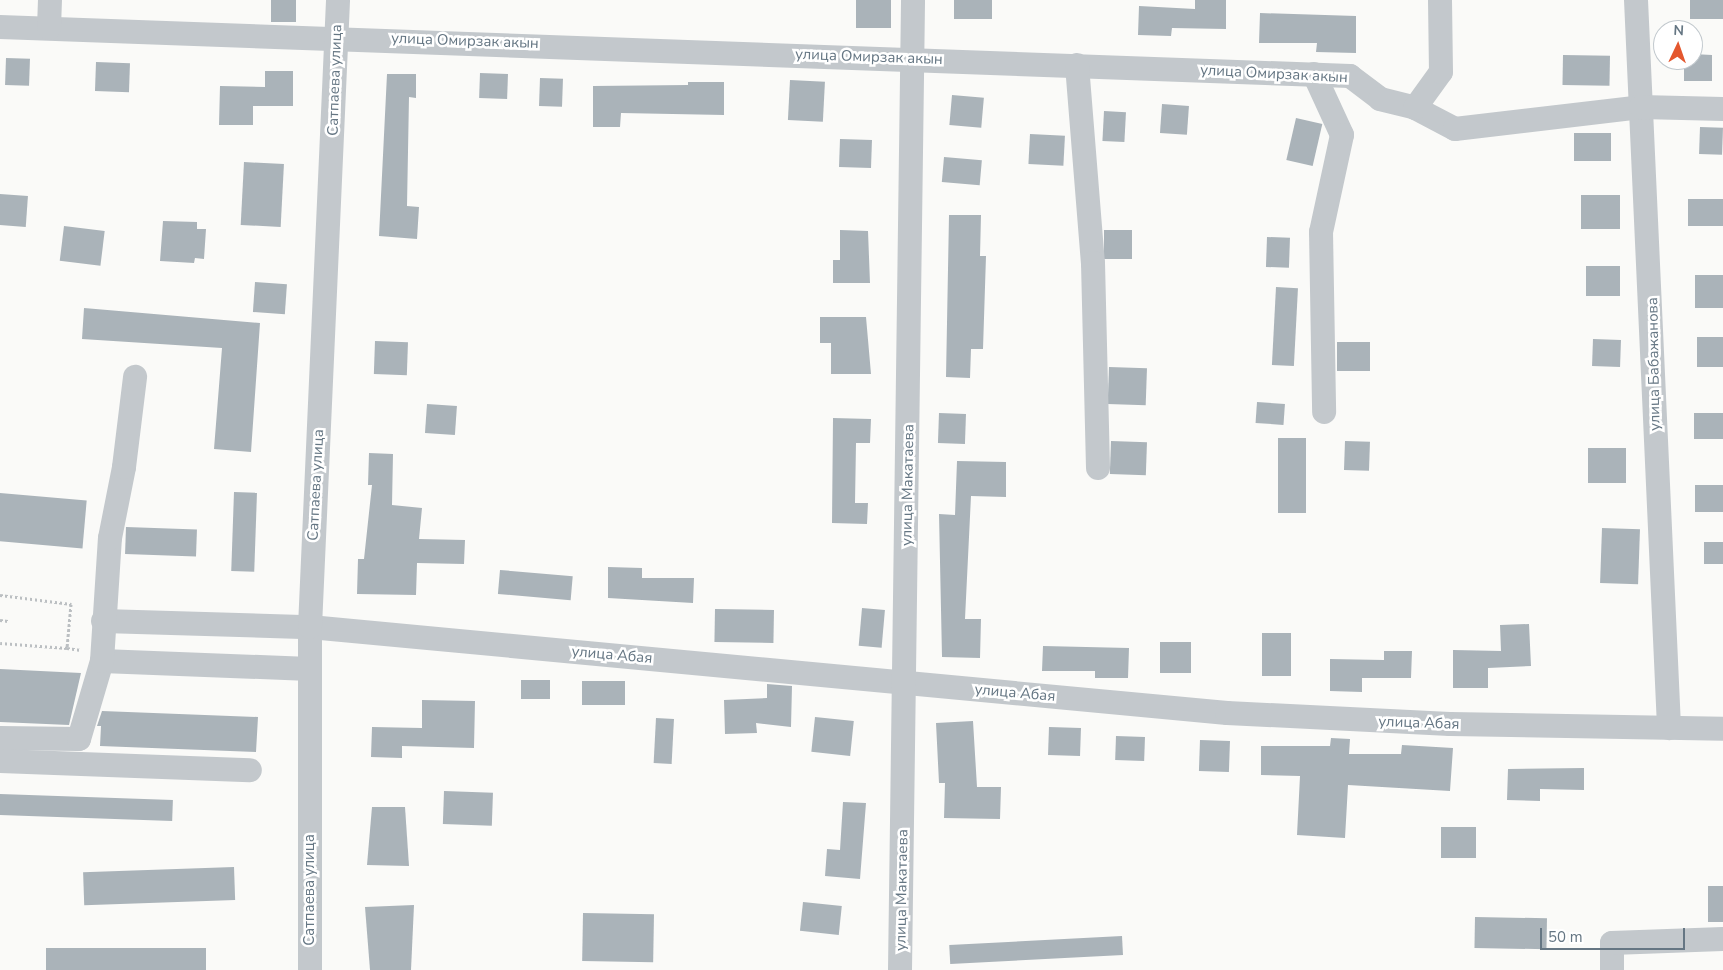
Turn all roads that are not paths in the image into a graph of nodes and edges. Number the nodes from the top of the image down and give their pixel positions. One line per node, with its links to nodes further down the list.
1 (50, 0): 7 (street)
2 (338, 0): 8 (street, Сатпаева улица)
3 (912, 0): 9 (street, улица Макатаева)
4 (1440, 0): 13 (street)
5 (1636, 0): 12 (street, улица Бабажанова)
6 (0, 27): 7 (street, улица Омирзак акын)
7 (49, 28): 8 (street, улица Омирзак акын)
8 (337, 36): 9 (street, улица Омирзак акын); 19 (street, Сатпаева улица)
9 (912, 59): 10 (street, улица Омирзак акын); 22 (street, улица Макатаева)
10 (1077, 65): 11 (street, улица Омирзак акын); 17 (street)
11 (1314, 74): 13 (street, улица Омирзак акын); 16 (street)
12 (1641, 107): 13 (street, улица Омирзак акын); 14 (street, улица Омирзак акын); 23 (street, улица Бабажанова)
13 (1415, 108)
14 (1723, 109)
15 (135, 377): 18 (street)
16 (1324, 412)
17 (1098, 468)
18 (103, 621): 19 (street, улица Абая); 20 (street)
19 (310, 627): 21 (street, Сатпаева улица); 22 (street, улица Абая)
20 (102, 661): 21 (street); 25 (street)
21 (310, 669): 29 (street, Сатпаева улица)
22 (906, 683): 23 (street, улица Абая); 30 (street, улица Макатаева)
23 (1669, 728): 24 (street, улица Абая)
24 (1723, 729)
25 (0, 738)
26 (0, 761): 27 (street)
27 (250, 770)
28 (1723, 939): 31 (street)
29 (310, 970)
30 (900, 970)
31 (1612, 970)

